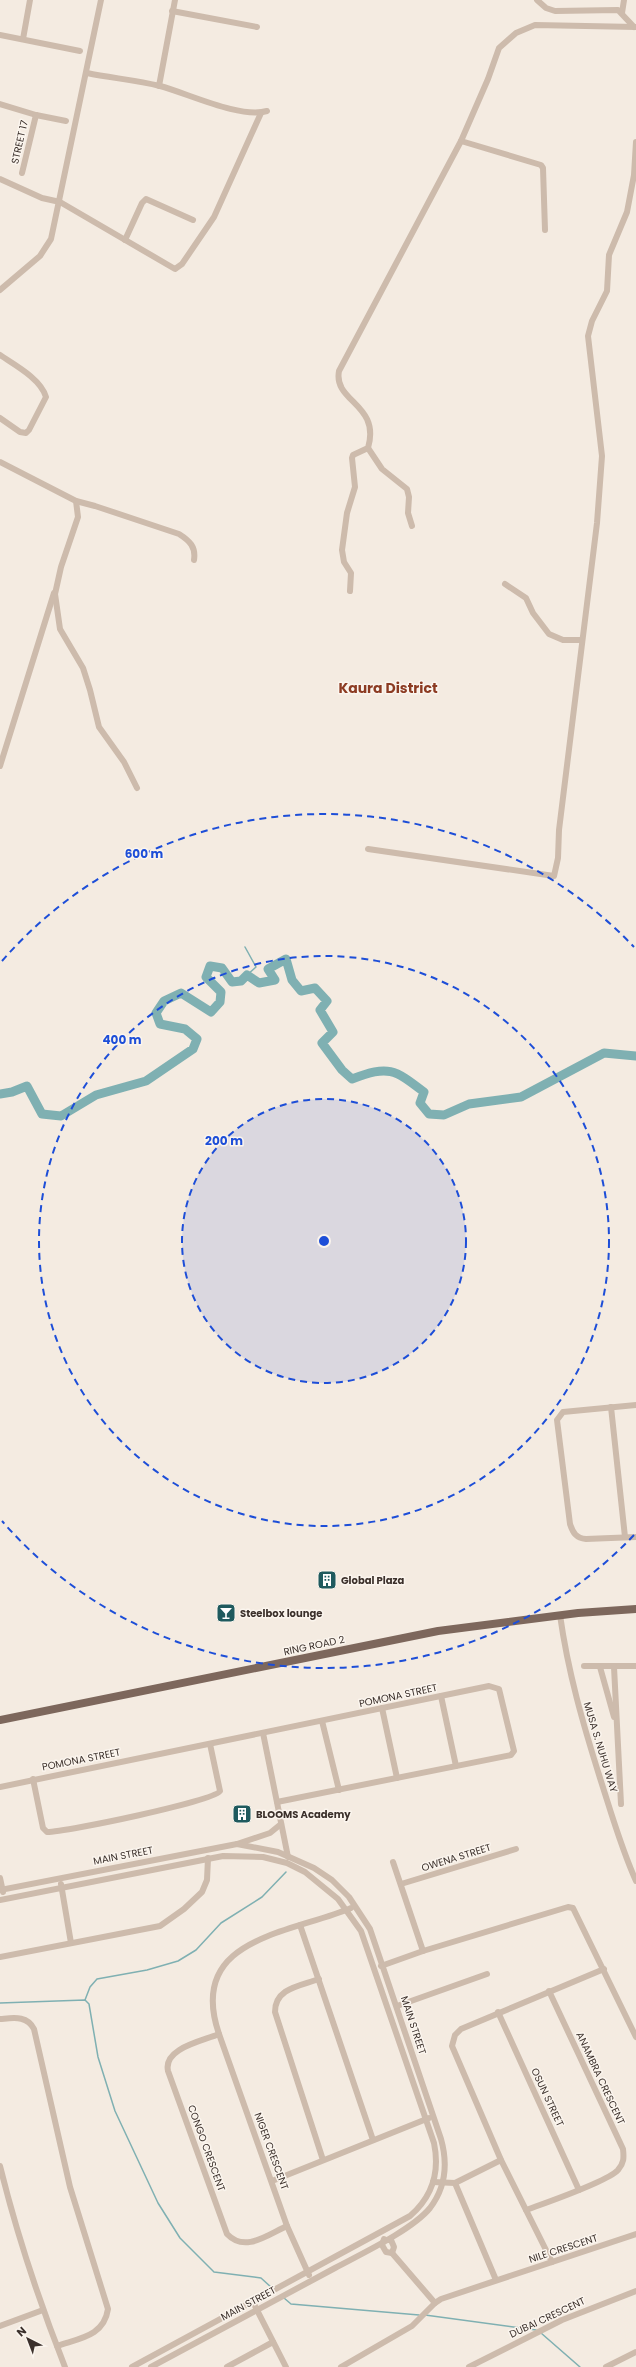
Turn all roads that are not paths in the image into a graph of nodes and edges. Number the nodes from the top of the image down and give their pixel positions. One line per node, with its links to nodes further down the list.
1 (30, 0): 11 (street)
2 (102, 0): 13 (street)
3 (175, 0): 6 (street)
4 (537, 0): 7 (street)
5 (624, 0): 7 (street)
6 (172, 11): 8 (street); 14 (street)
7 (622, 13): 9 (street)
8 (257, 27)
9 (635, 27): 18 (street)
10 (0, 35): 11 (street)
11 (23, 40): 12 (street)
12 (80, 51)
13 (87, 73): 14 (street); 22 (street)
14 (159, 86): 25 (street)
15 (0, 104): 16 (street)
16 (36, 115): 17 (street); 20 (street, STREET 17)
17 (66, 122)
18 (462, 141): 24 (street); 29 (street)
19 (636, 142): 37 (street)
20 (22, 173)
21 (0, 179): 22 (street)
22 (60, 202): 25 (street); 26 (street)
23 (194, 220): 25 (street)
24 (545, 230)
25 (125, 240)
26 (3, 288)
27 (0, 355): 28 (street)
28 (0, 418)
29 (368, 448): 32 (street); 36 (street)
30 (0, 462): 31 (street)
31 (76, 502): 33 (street); 35 (street)
32 (412, 526)
33 (194, 560)
34 (504, 584): 37 (street)
35 (56, 586): 38 (street); 39 (street)
36 (350, 591)
37 (582, 640): 40 (street)
38 (0, 766)
39 (137, 788)
40 (368, 850)
41 (636, 1405): 42 (street)
42 (611, 1407): 44 (street); 44 (street)
43 (636, 1537): 44 (street)
44 (625, 1538)
45 (636, 1609): 46 (main road, RING ROAD 2)
46 (560, 1615): 53 (main road, RING ROAD 2); 77 (street, MUSA S. NUHU WAY)
47 (584, 1666): 49 (street)
48 (636, 1666): 50 (street)
49 (600, 1667): 50 (street); 55 (street)
50 (614, 1667): 55 (street)
51 (441, 1696): 52 (street, POMONA STREET); 58 (street); 58 (street, POMONA STREET)
52 (382, 1708): 54 (street, POMONA STREET); 59 (street)
53 (0, 1720)
54 (322, 1721): 56 (street, POMONA STREET); 62 (street)
55 (617, 1728): 64 (street)
56 (263, 1733): 57 (street, POMONA STREET); 63 (street)
57 (210, 1744): 60 (street, POMONA STREET); 60 (street)
58 (456, 1766): 59 (street, POMONA STREET)
59 (397, 1778): 62 (street, POMONA STREET)
60 (33, 1779): 61 (street, POMONA STREET)
61 (0, 1787)
62 (339, 1790): 63 (street, POMONA STREET)
63 (277, 1802): 65 (street)
64 (621, 1804)
65 (281, 1824): 66 (street); 67 (street)
66 (283, 1840): 69 (street); 70 (street)
67 (237, 1844): 69 (street, MAIN STREET); 76 (street, MAIN STREET)
68 (516, 1849): 78 (street, OWENA STREET)
69 (278, 1852): 70 (street, MAIN STREET); 72 (street)
70 (288, 1856): 74 (street); 82 (street, MAIN STREET)
71 (208, 1858): 72 (street, MAIN STREET); 79 (street, MAIN STREET); 85 (street)
72 (277, 1860): 74 (street, MAIN STREET)
73 (393, 1862): 78 (street)
74 (288, 1863): 83 (street, MAIN STREET)
75 (0, 1878): 80 (street)
76 (60, 1878): 79 (street); 80 (street, MAIN STREET)
77 (636, 1881)
78 (401, 1884): 86 (street)
79 (61, 1887): 81 (street, MAIN STREET); 85 (street)
80 (1, 1890): 81 (street)
81 (2, 1900)
82 (356, 1905): 83 (street, NIGER CRESCENT); 88 (street, MAIN STREET)
83 (347, 1909): 84 (street, NIGER CRESCENT); 89 (street, MAIN STREET)
84 (300, 1925): 92 (street); 97 (street, NIGER CRESCENT)
85 (72, 1943): 87 (street)
86 (423, 1951): 88 (street); 90 (street)
87 (0, 1957)
88 (384, 1965): 89 (street); 94 (street, MAIN STREET)
89 (375, 1968): 100 (street, MAIN STREET)
90 (604, 1969): 93 (street); 98 (street)
91 (487, 1974): 94 (street)
92 (319, 1979): 101 (street); 102 (street)
93 (549, 1991): 95 (street); 109 (street, ANAMBRA CRESCENT)
94 (397, 2006): 99 (street, MAIN STREET)
95 (498, 2012): 103 (street); 109 (street, OSUN STREET)
96 (0, 2019): 126 (street)
97 (219, 2034): 105 (street, NIGER CRESCENT); 111 (street, CONGO CRESCENT)
98 (636, 2037)
99 (434, 2116): 100 (street); 107 (street, MAIN STREET)
100 (426, 2119): 101 (street); 106 (street, MAIN STREET)
101 (372, 2140): 102 (street)
102 (323, 2160): 105 (street)
103 (501, 2160): 108 (street); 110 (street)
104 (0, 2166): 122 (street)
105 (272, 2181): 111 (street, NIGER CRESCENT)
106 (433, 2182): 107 (street); 112 (street, MAIN STREET)
107 (444, 2183): 108 (street); 114 (street, MAIN STREET)
108 (455, 2183): 118 (street)
109 (579, 2190): 110 (street, ANAMBRA CRESCENT)
110 (526, 2210): 115 (street)
111 (287, 2226): 116 (street, NIGER CRESCENT)
112 (381, 2233): 114 (street); 116 (street, MAIN STREET)
113 (636, 2234): 115 (street, NILE CRESCENT)
114 (385, 2240): 117 (street, MAIN STREET); 121 (street)
115 (552, 2262): 118 (street, NILE CRESCENT)
116 (308, 2273): 117 (street, NIGER CRESCENT); 120 (street, MAIN STREET)
117 (312, 2280): 123 (street, MAIN STREET)
118 (496, 2280): 121 (street, NILE CRESCENT)
119 (636, 2291): 134 (street, DUBAI CRESCENT)
120 (253, 2302): 123 (street); 129 (street, MAIN STREET)
121 (435, 2303): 133 (street)
122 (43, 2310): 124 (street); 126 (street)
123 (257, 2310): 125 (street); 130 (street, MAIN STREET)
124 (0, 2326)
125 (274, 2342): 131 (street); 132 (street)
126 (57, 2346): 128 (street)
127 (636, 2352): 135 (street)
128 (65, 2367)
129 (132, 2367)
130 (151, 2367)
131 (227, 2367)
132 (286, 2367)
133 (340, 2367)
134 (470, 2367)
135 (606, 2367)

